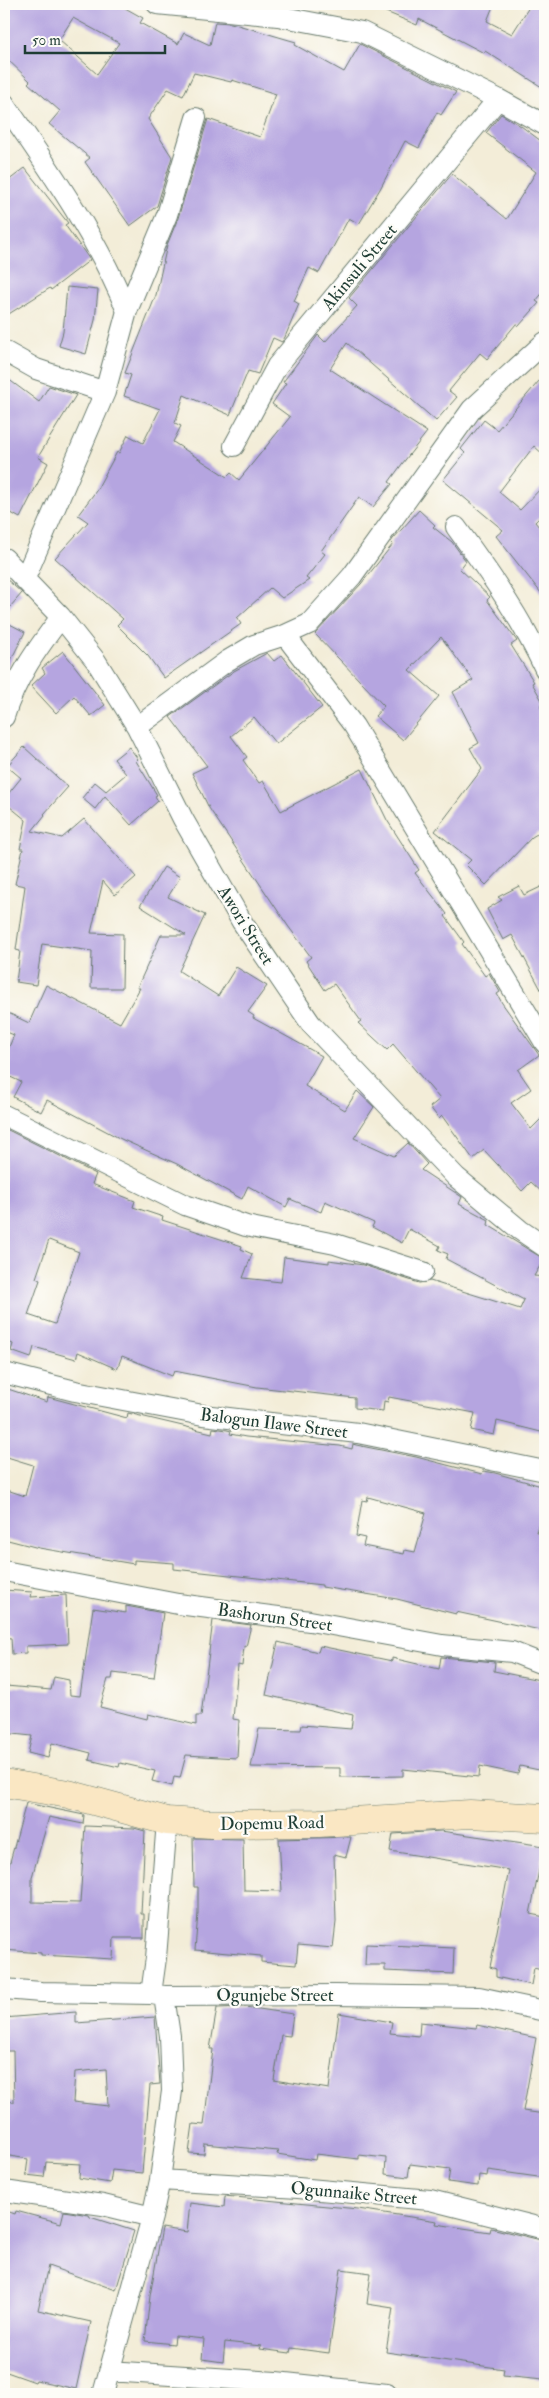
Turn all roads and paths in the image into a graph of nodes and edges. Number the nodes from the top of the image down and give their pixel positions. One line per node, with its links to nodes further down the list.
1 (157, 4): 2 (street)
2 (498, 98): 5 (street); 10 (street, Akinsuli Street)
3 (4, 103): 6 (street)
4 (196, 118): 6 (street)
5 (545, 125)
6 (127, 311): 9 (street)
7 (545, 342): 15 (street)
8 (4, 351): 9 (street)
9 (105, 392): 13 (street)
10 (234, 446)
11 (456, 527): 16 (street)
12 (4, 558): 13 (street, Awori Street)
13 (25, 578): 14 (street, Awori Street)
14 (60, 617): 18 (street); 19 (street, Awori Street)
15 (285, 635): 19 (street); 20 (street)
16 (540, 642): 17 (street)
17 (545, 669)
18 (4, 717)
19 (137, 727): 22 (street, Awori Street)
20 (545, 1043)
21 (4, 1115): 23 (street)
22 (545, 1247)
23 (423, 1272)
24 (4, 1373): 25 (street, Balogun Ilawe Street)
25 (545, 1470)
26 (4, 1571): 27 (street, Bashorun Street)
27 (545, 1665)
28 (4, 1783): 30 (main road, Dopemu Road)
29 (545, 1818): 30 (main road, Dopemu Road)
30 (167, 1821): 32 (street)
31 (4, 1989): 32 (street, Ogunjebe Street)
32 (158, 1995): 33 (street, Ogunjebe Street); 34 (street)
33 (545, 2010)
34 (160, 2180): 36 (street); 37 (street, Ogunnaike Street)
35 (4, 2191): 36 (street)
36 (152, 2217): 38 (street)
37 (545, 2229)
38 (109, 2371): 39 (street); 40 (street)
39 (277, 2388): 41 (street)
40 (104, 2394)
41 (388, 2394)

